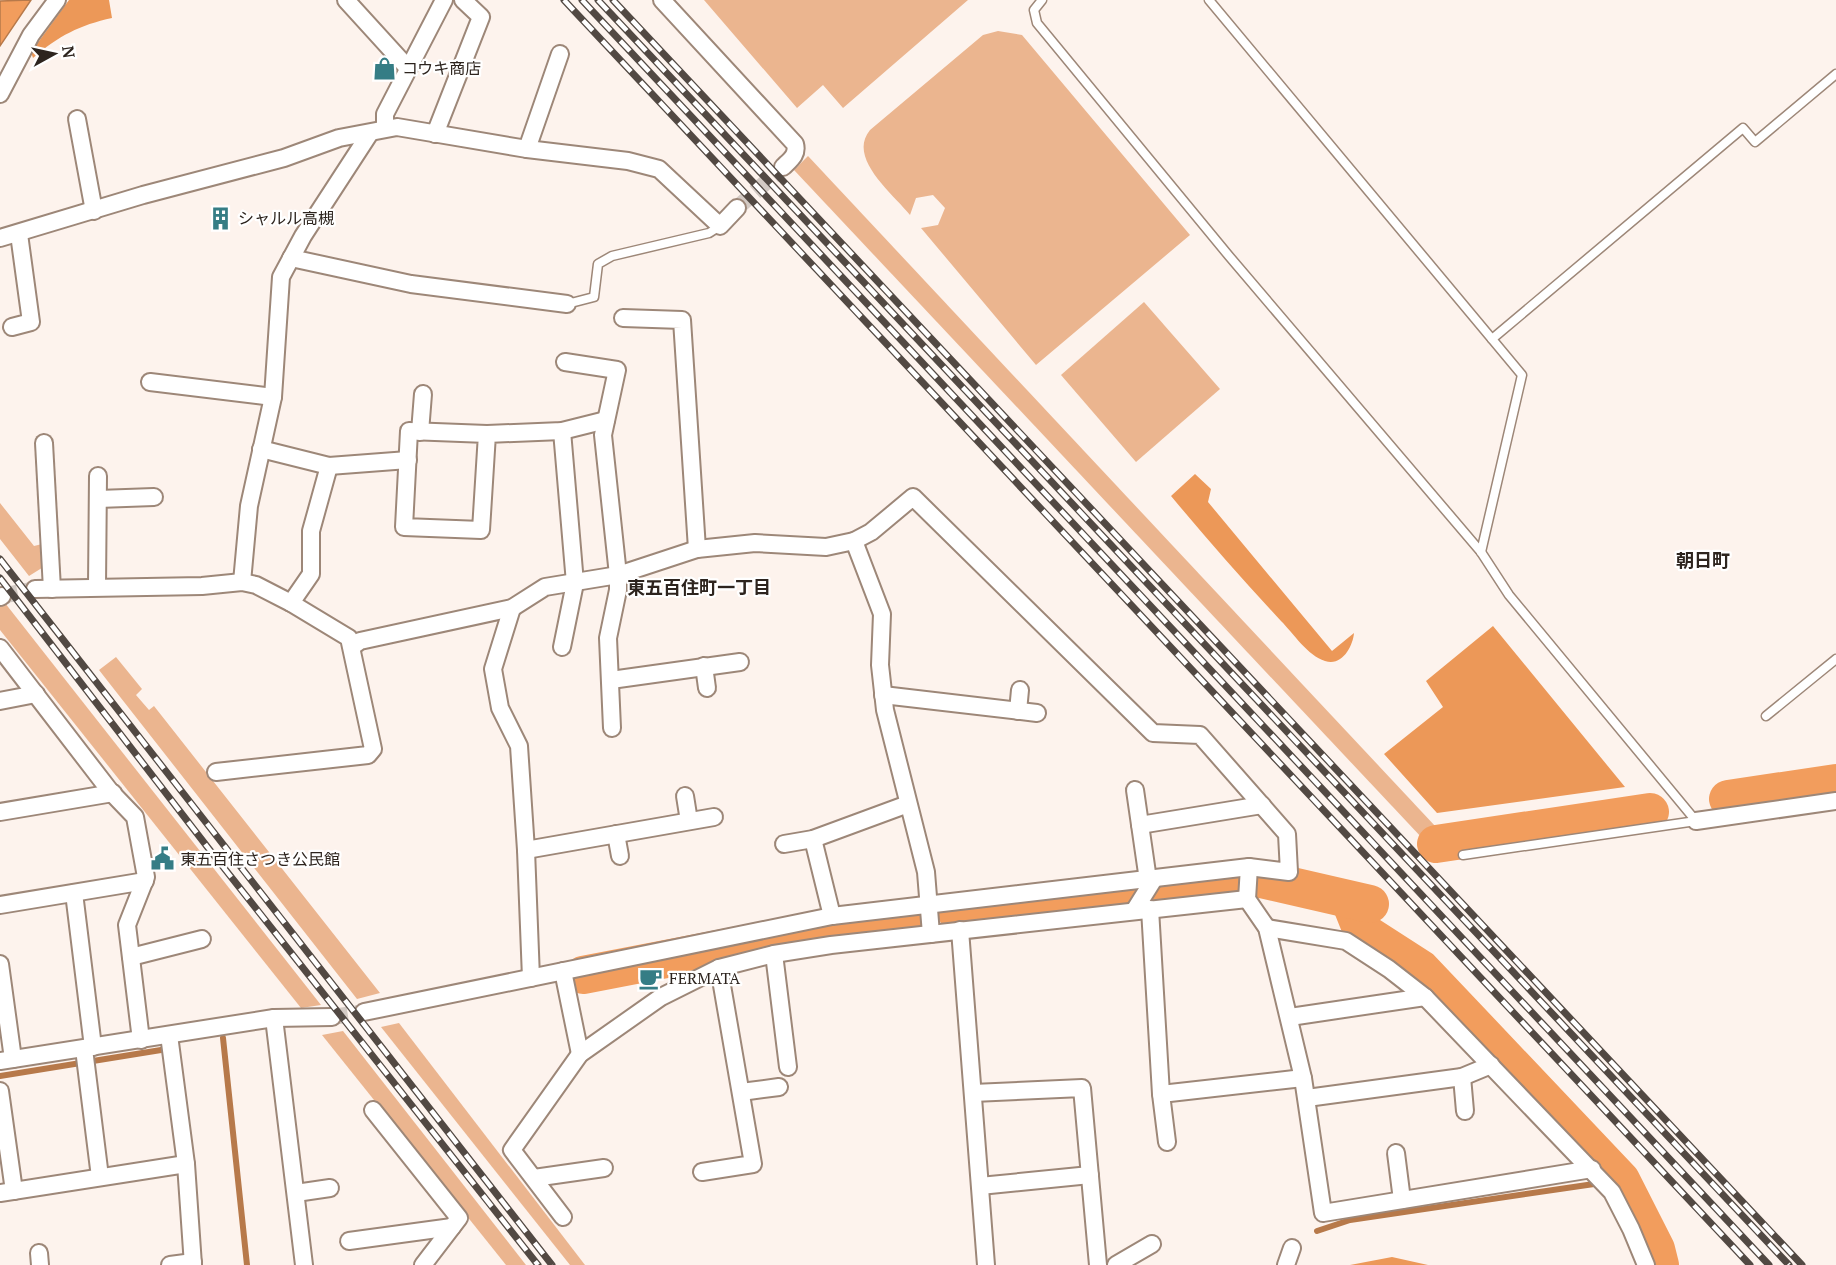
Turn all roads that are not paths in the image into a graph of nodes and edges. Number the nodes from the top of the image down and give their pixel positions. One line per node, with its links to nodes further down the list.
1 (57, 0): 11 (street)
2 (346, 0): 9 (street)
3 (444, 0): 9 (street)
4 (463, 0): 14 (street)
5 (662, 0): 16 (street)
6 (1042, 0): 44 (lane)
7 (1209, 0): 26 (lane)
8 (560, 54): 15 (street)
9 (407, 67): 13 (street)
10 (1836, 74): 26 (lane)
11 (0, 94)
12 (77, 120): 18 (street)
13 (378, 130): 14 (street); 18 (street); 22 (street)
14 (435, 134): 15 (street)
15 (527, 149): 19 (street)
16 (783, 167)
17 (737, 208): 19 (street)
18 (94, 211): 20 (street)
19 (720, 226): 23 (lane)
20 (19, 234): 21 (street); 25 (street)
21 (0, 238)
22 (291, 258): 23 (street); 30 (street)
23 (567, 304)
24 (623, 318): 43 (street)
25 (12, 327)
26 (1492, 339): 44 (lane)
27 (565, 362): 31 (street)
28 (150, 382): 30 (street)
29 (423, 394): 33 (street)
30 (273, 397): 36 (street)
31 (606, 420): 32 (street); 45 (street)
32 (562, 431): 34 (street); 47 (street)
33 (420, 432): 34 (street); 37 (street)
34 (487, 434): 37 (street)
35 (44, 444): 50 (street)
36 (261, 449): 38 (street); 46 (street)
37 (408, 460): 38 (street)
38 (329, 466): 51 (street)
39 (98, 476): 41 (street)
40 (154, 497): 41 (street)
41 (98, 499): 48 (street)
42 (854, 541): 43 (street); 63 (street); 75 (street)
43 (697, 549): 45 (street)
44 (1481, 552): 79 (lane)
45 (618, 575): 47 (street); 59 (street)
46 (242, 582): 48 (street); 51 (street)
47 (575, 583): 52 (street); 54 (street)
48 (98, 586): 50 (street)
49 (35, 589): 50 (street)
50 (52, 589)
51 (291, 603): 53 (street)
52 (512, 608): 53 (street); 84 (street)
53 (353, 646): 69 (street)
54 (562, 647)
55 (0, 648): 62 (street)
56 (1836, 659): 67 (lane)
57 (740, 662): 58 (street)
58 (704, 666): 59 (street); 60 (street)
59 (611, 680): 68 (street)
60 (707, 688)
61 (1020, 690): 65 (street)
62 (36, 694): 64 (street); 71 (street)
63 (883, 695): 65 (street); 74 (street)
64 (0, 701)
65 (1018, 711): 66 (street)
66 (1037, 713)
67 (1766, 716)
68 (612, 728)
69 (216, 771)
70 (1136, 790): 80 (street)
71 (113, 793): 76 (street); 87 (street)
72 (685, 796): 78 (street)
73 (1836, 801): 79 (street)
74 (908, 804): 82 (street); 94 (street)
75 (1262, 805): 80 (street); 88 (street)
76 (0, 812)
77 (714, 817): 78 (street)
78 (689, 821): 81 (street)
79 (1696, 821): 85 (lane)
80 (1140, 825): 90 (street)
81 (616, 834): 84 (street); 86 (street)
82 (813, 839): 83 (street); 96 (street)
83 (784, 844)
84 (526, 850): 107 (street)
85 (1463, 855)
86 (620, 856)
87 (145, 881): 89 (street); 103 (street)
88 (1248, 881): 90 (street); 90 (street); 97 (street)
89 (74, 893): 93 (street); 115 (street)
90 (1147, 893): 91 (street); 95 (street); 126 (street)
91 (1078, 895): 92 (street); 95 (street)
92 (948, 903): 94 (street); 98 (street)
93 (0, 905)
94 (928, 906): 96 (street); 99 (street)
95 (1100, 915): 98 (street)
96 (832, 916): 101 (street)
97 (1267, 928): 108 (street); 111 (street)
98 (955, 931): 99 (street); 125 (street)
99 (931, 934): 102 (street)
100 (202, 939): 103 (street)
101 (736, 947): 102 (street); 105 (street); 106 (street)
102 (774, 954): 119 (street)
103 (131, 957): 114 (street)
104 (0, 964): 117 (street)
105 (719, 968): 116 (street); 124 (street)
106 (563, 971): 107 (street); 116 (street)
107 (531, 978): 109 (street)
108 (1425, 997): 111 (street); 118 (street)
109 (364, 1012)
110 (332, 1017): 112 (street)
111 (1290, 1017): 121 (street)
112 (274, 1018): 113 (street); 142 (street)
113 (169, 1035): 114 (street); 132 (street)
114 (141, 1040): 115 (street)
115 (88, 1048): 117 (street); 137 (street)
116 (580, 1054): 138 (street)
117 (6, 1060)
118 (1491, 1065): 120 (street); 134 (street)
119 (788, 1067)
120 (1462, 1077): 127 (street); 129 (street)
121 (1303, 1078): 126 (street); 127 (street)
122 (779, 1087): 124 (street)
123 (0, 1091): 141 (street)
124 (741, 1092): 135 (street)
125 (973, 1093): 136 (street); 139 (street)
126 (1161, 1094): 130 (street)
127 (1307, 1098): 143 (street)
128 (373, 1110): 145 (street)
129 (1465, 1111)
130 (1167, 1142)
131 (1396, 1152): 143 (street)
132 (186, 1164): 137 (street); 149 (street)
133 (604, 1168): 138 (street)
134 (1592, 1169): 143 (street); 157 (street)
135 (702, 1172)
136 (1090, 1175): 139 (street); 154 (street)
137 (100, 1177): 141 (street)
138 (534, 1178): 144 (street)
139 (980, 1186): 153 (street)
140 (330, 1188): 142 (street)
141 (7, 1192)
142 (296, 1193): 151 (street)
143 (1402, 1200)
144 (563, 1217)
145 (452, 1227): 146 (street); 152 (street)
146 (349, 1241)
147 (1152, 1244): 155 (street)
148 (1292, 1248): 156 (street)
149 (193, 1263): 150 (street)
150 (170, 1265)
151 (304, 1265)
152 (423, 1265)
153 (986, 1265)
154 (1098, 1265)
155 (1116, 1265)
156 (1286, 1265)
157 (1646, 1265)

